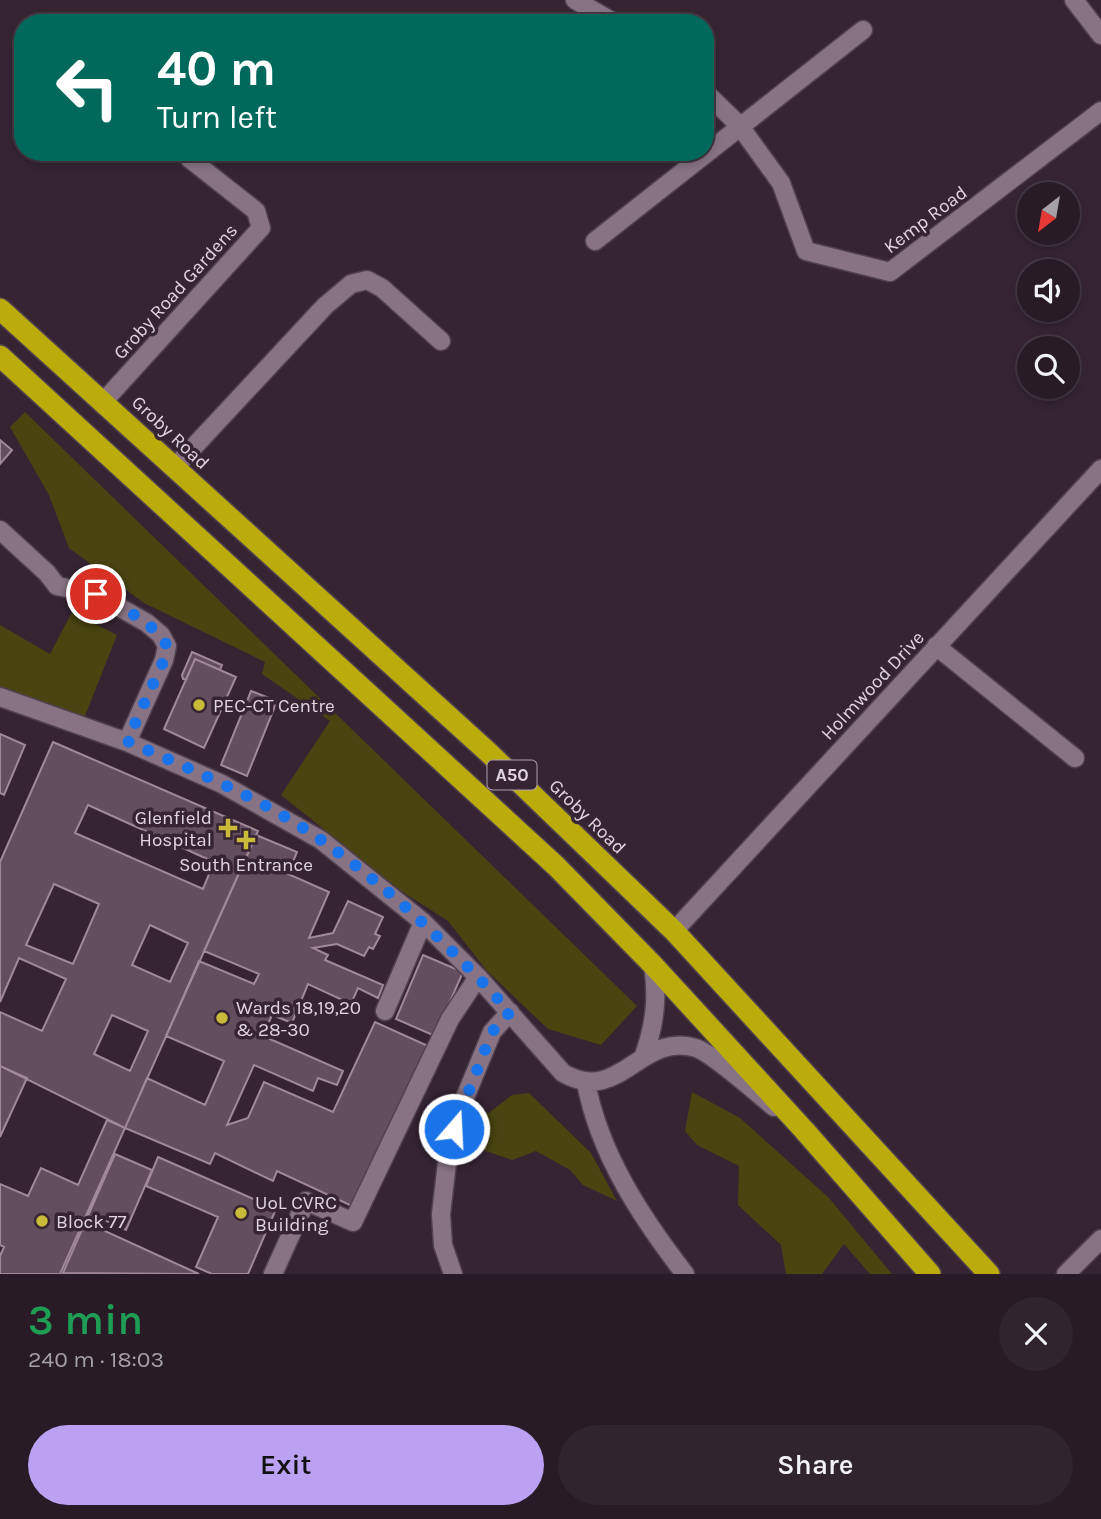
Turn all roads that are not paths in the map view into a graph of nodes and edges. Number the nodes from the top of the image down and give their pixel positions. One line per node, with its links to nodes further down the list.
1 (575, 0): 3 (street)
2 (1074, 0): 5 (street)
3 (599, 14)
4 (863, 30): 8 (street)
5 (1101, 35)
6 (714, 101): 8 (street, Kemp Road)
7 (1101, 111): 8 (street, Kemp Road)
8 (739, 125): 9 (street)
9 (714, 145)
10 (193, 161): 16 (street, Groby Road Gardens)
11 (694, 161): 12 (street)
12 (594, 241)
13 (0, 309): 16 (highway, Groby Road / A50)
14 (441, 341): 17 (street)
15 (0, 356): 26 (highway, A50)
16 (104, 401): 17 (highway, Groby Road / A50)
17 (175, 467): 25 (highway, Groby Road / A50)
18 (1101, 469): 20 (street, Holmwood Drive)
19 (0, 530): 22 (street)
20 (936, 646): 23 (street); 25 (street, Holmwood Drive)
21 (0, 697): 22 (street)
22 (127, 741): 24 (street)
23 (1075, 758)
24 (423, 922): 27 (street); 28 (street)
25 (674, 931): 38 (highway, Groby Road / A50)
26 (653, 965): 30 (street); 32 (highway, A50)
27 (478, 977): 29 (street); 34 (street)
28 (385, 1011)
29 (510, 1012): 31 (street); 35 (street)
30 (645, 1055): 31 (street); 32 (street)
31 (586, 1083): 36 (street)
32 (804, 1130): 37 (highway, A50)
33 (1101, 1239): 39 (street)
34 (273, 1274)
35 (453, 1274)
36 (685, 1274)
37 (930, 1274)
38 (989, 1274)
39 (1066, 1274)

